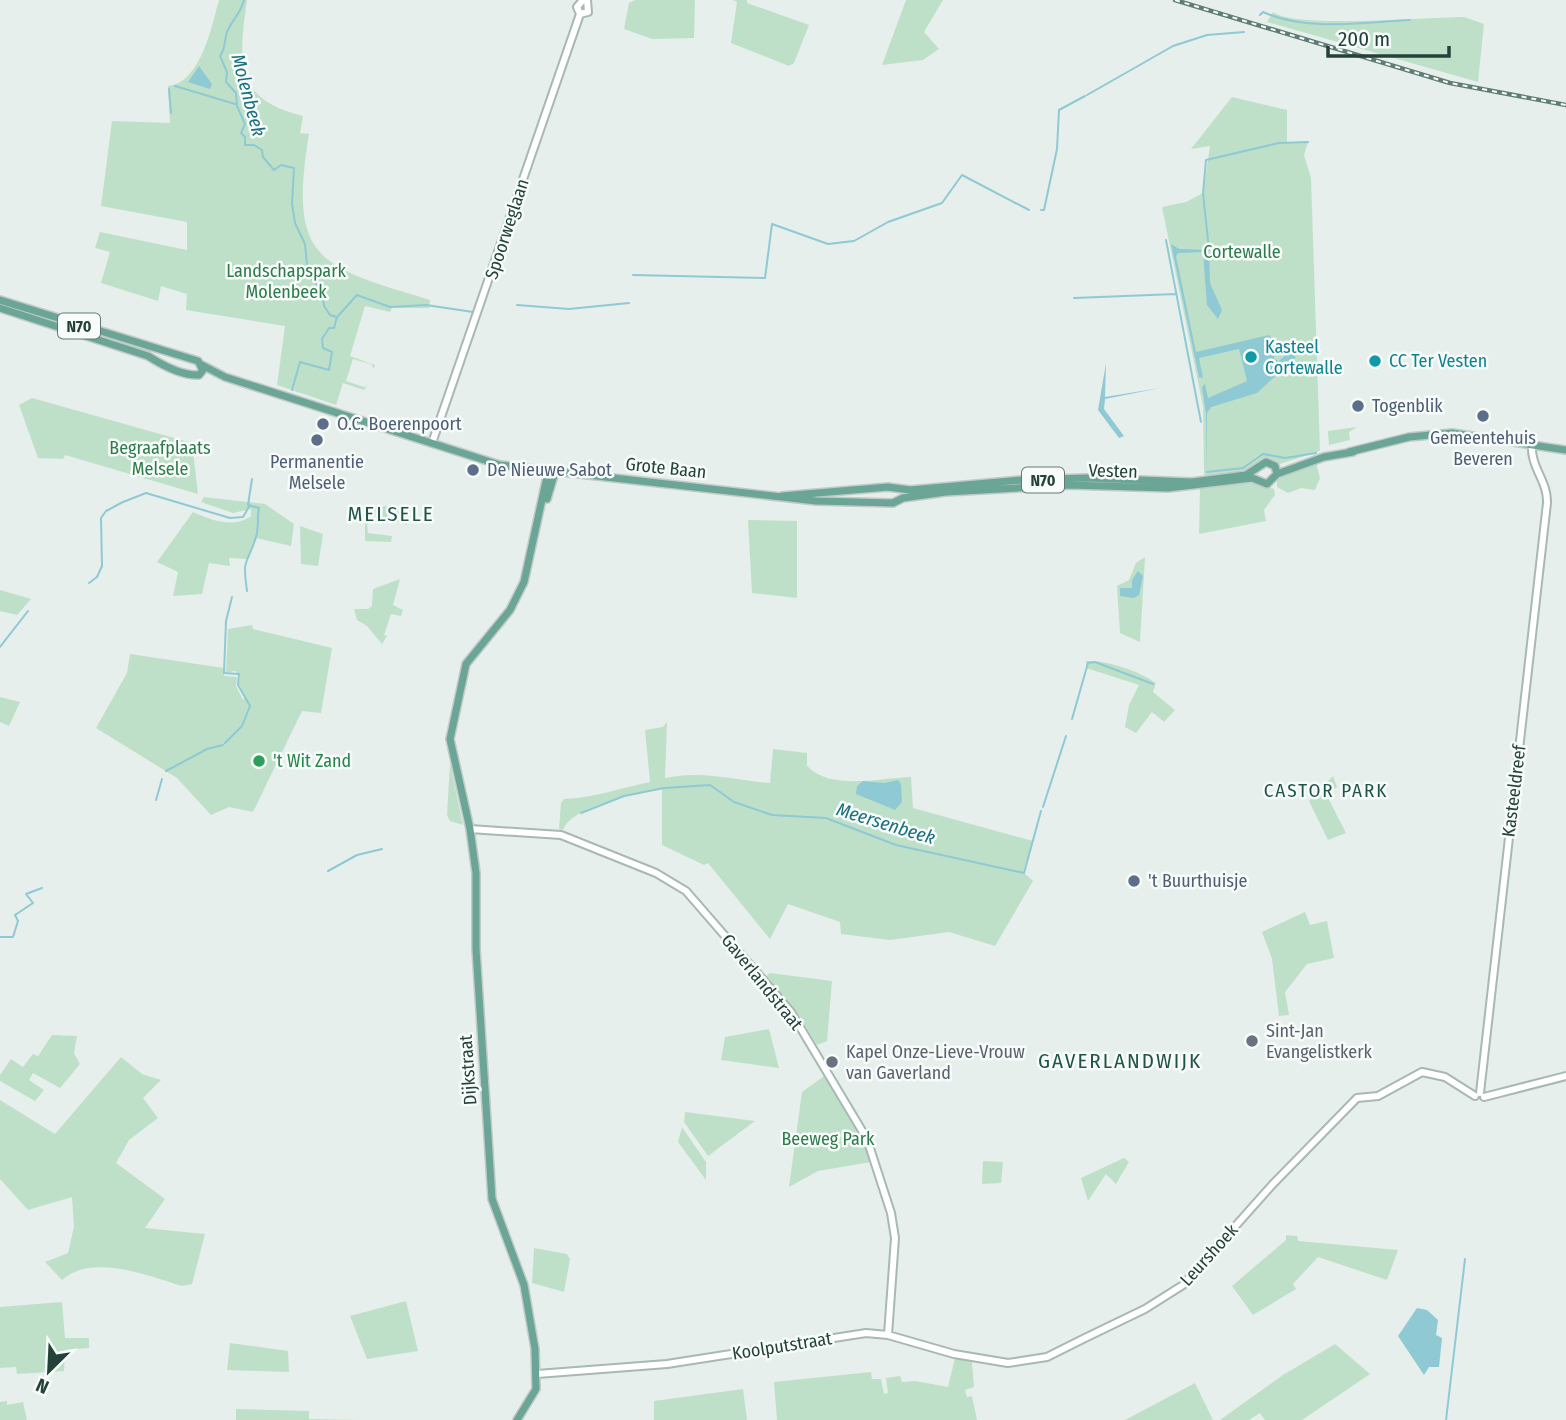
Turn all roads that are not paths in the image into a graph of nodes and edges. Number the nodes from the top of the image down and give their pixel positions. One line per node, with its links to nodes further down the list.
1 (584, 2): 9 (street, Spoorweglaan)
2 (0, 300): 4 (main road, Grote Baan / N70)
3 (0, 307): 5 (main road, Grote Baan / N70)
4 (159, 351): 5 (main road); 6 (main road, Grote Baan / N70)
5 (155, 361): 7 (main road, Grote Baan / N70)
6 (202, 365): 7 (main road); 8 (main road, Grote Baan / N70)
7 (201, 374): 8 (main road, Grote Baan / N70)
8 (226, 377): 9 (main road, Grote Baan / N70)
9 (432, 443): 14 (main road, Grote Baan / N70)
10 (1532, 444): 11 (main road, N70); 13 (main road, N70); 21 (street, Kasteeldreef)
11 (1566, 450)
12 (1255, 470): 13 (main road, N70); 15 (main road); 16 (main road, Vesten / N70)
13 (1276, 470): 15 (main road, N70)
14 (552, 472): 17 (main road, Grote Baan / N70); 19 (main road, Dijkstraat)
15 (1257, 479): 16 (main road, Vesten / N70)
16 (902, 494): 18 (main road, Vesten / N70); 18 (main road, Vesten / N70)
17 (782, 496): 18 (main road, Vesten / N70)
18 (853, 496)
19 (470, 829): 22 (street, Gaverlandstraat); 24 (main road, Dijkstraat)
20 (1566, 1076): 21 (street)
21 (1480, 1095): 23 (street, Leurshoek)
22 (888, 1335): 23 (street, Koolputstraat); 24 (street, Koolputstraat)
23 (1025, 1363)
24 (537, 1374): 25 (main road)
25 (517, 1420)

